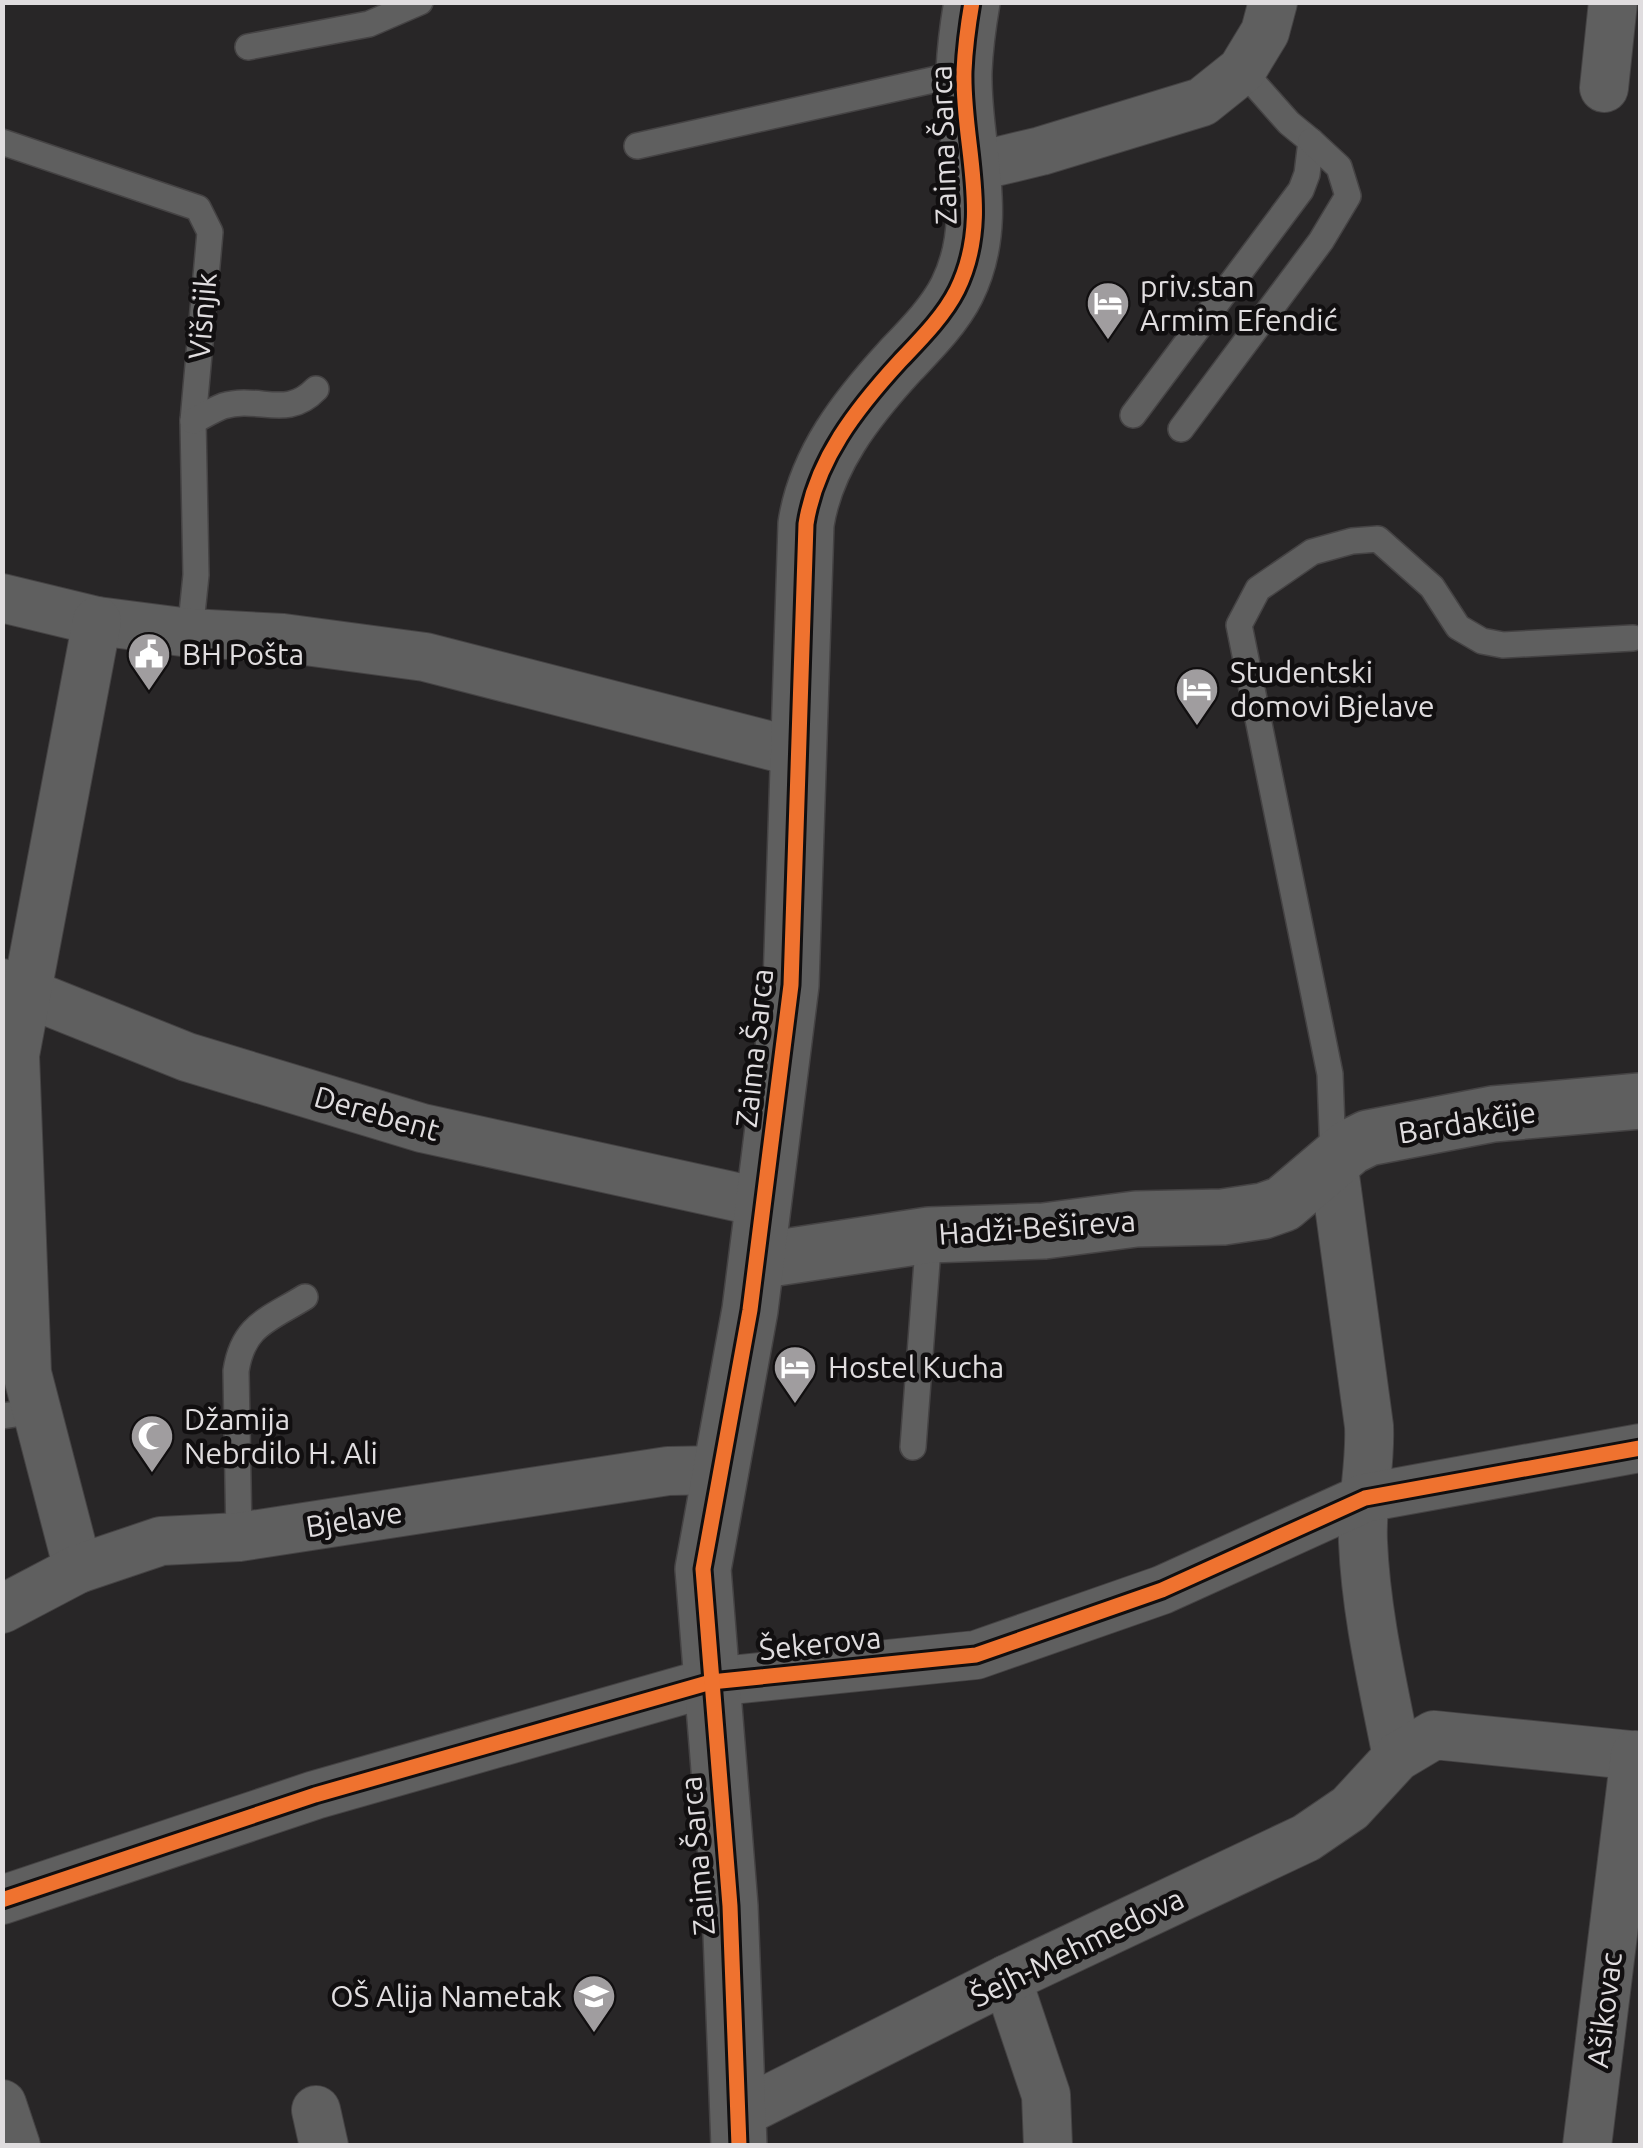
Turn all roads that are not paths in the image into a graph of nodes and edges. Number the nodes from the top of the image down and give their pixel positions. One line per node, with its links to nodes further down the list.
1 (420, 2): 5 (lane)
2 (972, 2): 7 (street, Zaima Šarca)
3 (1273, 2): 6 (street)
4 (1614, 2): 8 (street)
5 (248, 47)
6 (1242, 70): 9 (lane); 12 (street)
7 (964, 73): 11 (lane); 12 (street, Zaima Šarca)
8 (1604, 88)
9 (1312, 141): 14 (lane); 16 (lane)
10 (2, 142): 15 (lane, Višnjik)
11 (637, 146)
12 (974, 167): 21 (street, Zaima Šarca)
13 (316, 390): 15 (lane)
14 (1133, 414)
15 (194, 421): 19 (lane, Višnjik)
16 (1181, 430)
17 (2, 598): 18 (street)
18 (97, 621): 19 (street); 22 (street)
19 (190, 633): 21 (street)
20 (1634, 638): 25 (lane)
21 (799, 753): 26 (street, Zaima Šarca)
22 (14, 988): 23 (street); 26 (street, Derebent)
23 (9, 1056): 30 (street)
24 (1640, 1100): 25 (street, Bardakčije)
25 (1322, 1172): 27 (street, Hadži-Bešireva); 34 (street)
26 (764, 1203): 28 (street, Zaima Šarca)
27 (929, 1235): 28 (street, Hadži-Bešireva); 31 (lane)
28 (757, 1262): 33 (street, Zaima Šarca)
29 (305, 1297): 35 (lane)
30 (19, 1413): 36 (street)
31 (912, 1447)
32 (1640, 1448): 34 (street, Šekerova)
33 (718, 1470): 35 (street, Bjelave); 38 (street, Zaima Šarca)
34 (1364, 1498): 38 (street, Šekerova); 39 (street)
35 (239, 1536): 36 (street, Bjelave)
36 (78, 1569): 37 (street, Bjelave)
37 (2, 1609)
38 (710, 1682): 41 (street, Šekerova); 44 (street, Zaima Šarca)
39 (1397, 1756): 40 (street, Šejh-Mehmedova); 42 (street, Šejh-Mehmedova)
40 (1638, 1756): 47 (street, Ašikovac)
41 (2, 1900)
42 (1006, 1979): 44 (street, Šejh-Mehmedova); 46 (street)
43 (2, 2104): 45 (street)
44 (738, 2130)
45 (16, 2146)
46 (1048, 2146)
47 (1587, 2146)

